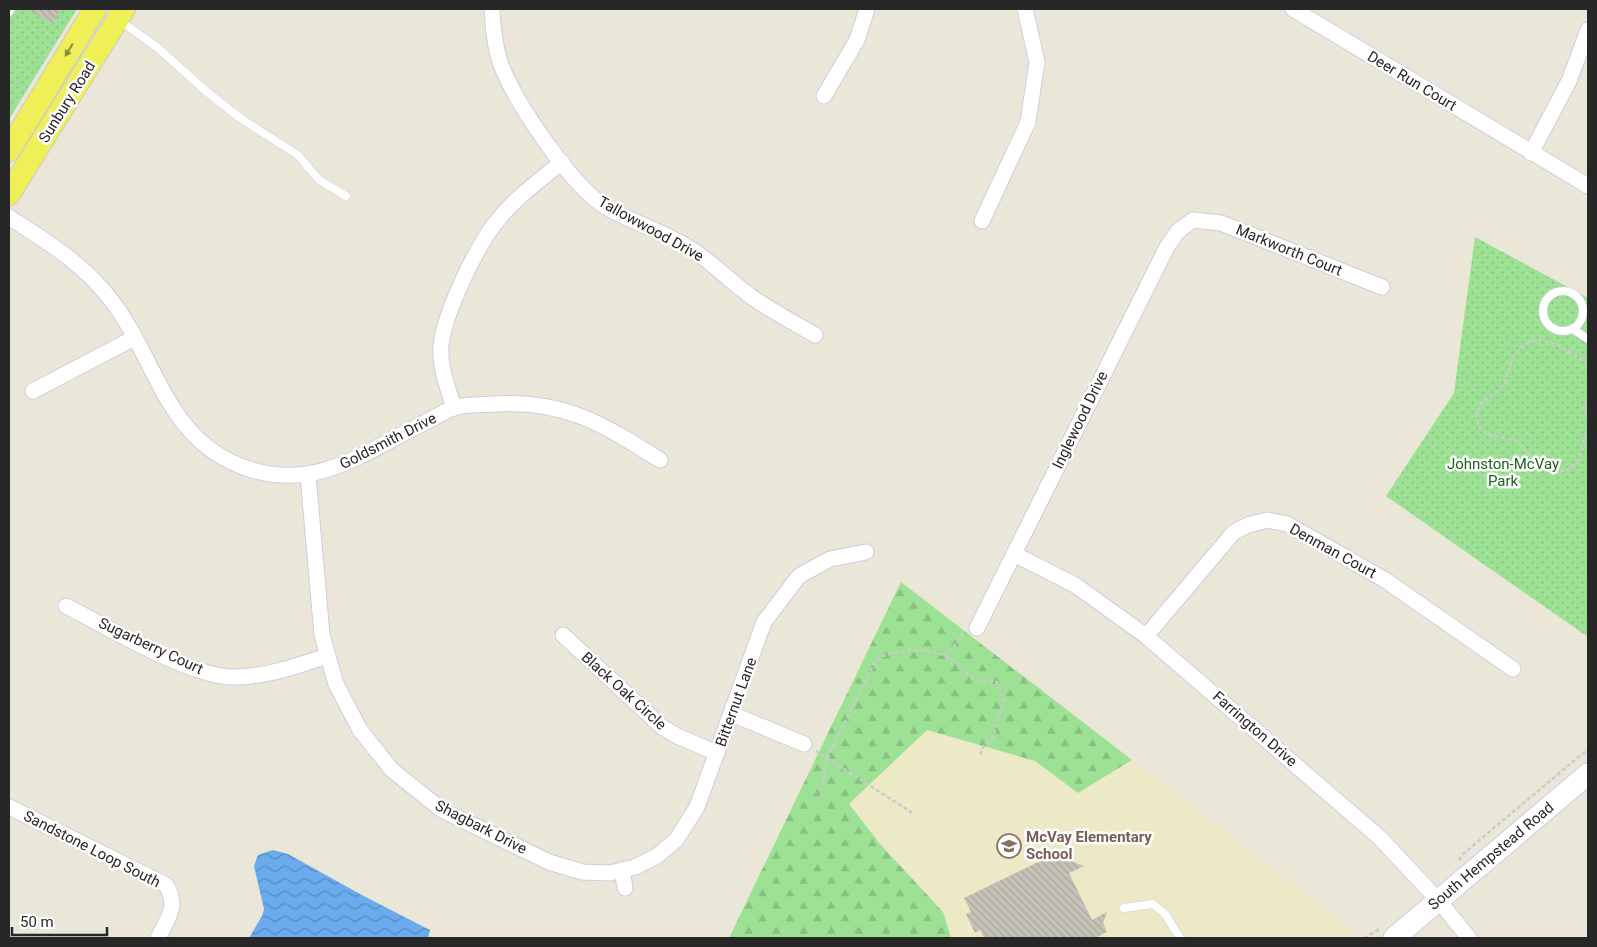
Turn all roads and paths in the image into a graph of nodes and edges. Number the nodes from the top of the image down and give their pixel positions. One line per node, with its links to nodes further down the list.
1 (11, 9): 7 (lane)
2 (95, 9): 10 (main road, Sunbury Road, one-way to 10)
3 (492, 9): 14 (street, Tallowwood Drive)
4 (867, 9): 11 (street)
5 (1025, 9): 21 (street)
6 (1293, 9): 13 (street, Deer Run Court)
7 (9, 12)
8 (120, 14): 17 (main road, Sunbury Road); 18 (lane)
9 (1588, 30): 13 (street)
10 (51, 81): 12 (main road, Sunbury Road); 15 (main road)
11 (824, 96)
12 (9, 150)
13 (1531, 153): 16 (street, Deer Run Court)
14 (562, 162): 24 (street, Tallowwood Drive); 30 (street)
15 (9, 179)
16 (1588, 186)
17 (9, 194)
18 (346, 196)
19 (9, 217): 25 (street, Goldsmith Drive)
20 (1194, 220): 22 (street, Markworth Court); 36 (street, Inglewood Drive)
21 (982, 222)
22 (1382, 287)
23 (1573, 329): 23 (lane); 26 (lane)
24 (815, 336)
25 (134, 338): 28 (street); 34 (street, Goldsmith Drive)
26 (1588, 339)
27 (1588, 364): 32 (path)
28 (33, 391)
29 (1588, 401): 31 (path)
30 (454, 408): 33 (street, Goldsmith Drive); 34 (street, Goldsmith Drive)
31 (1588, 416)
32 (1588, 430)
33 (660, 460)
34 (308, 475): 41 (street, Shagbark Drive)
35 (866, 552): 44 (street, Bitternut Lane)
36 (1014, 554): 38 (street, Inglewood Drive); 40 (street, Farrington Drive)
37 (66, 606): 41 (street, Sugarberry Court)
38 (977, 628): 42 (path)
39 (563, 636): 47 (street, Black Oak Circle)
40 (1146, 636): 43 (street, Denman Court); 57 (street, Farrington Drive)
41 (327, 656): 55 (street, Shagbark Drive)
42 (946, 657): 48 (path); 49 (path)
43 (1513, 669)
44 (732, 714): 45 (street); 47 (street, Bitternut Lane)
45 (804, 744): 49 (path)
46 (1588, 749): 54 (path)
47 (717, 753): 55 (street, Bitternut Lane)
48 (978, 757)
49 (827, 758): 51 (path); 53 (path)
50 (1588, 774): 57 (street, South Hempstead Road)
51 (821, 797)
52 (9, 807): 59 (street, Sandstone Loop South)
53 (914, 814)
54 (1458, 862)
55 (622, 870): 56 (street)
56 (625, 888)
57 (1439, 901): 61 (street, South Hempstead Road); 62 (street, Farrington Drive)
58 (1124, 908): 60 (lane)
59 (158, 938)
60 (1180, 938)
61 (1394, 938)
62 (1469, 938)

